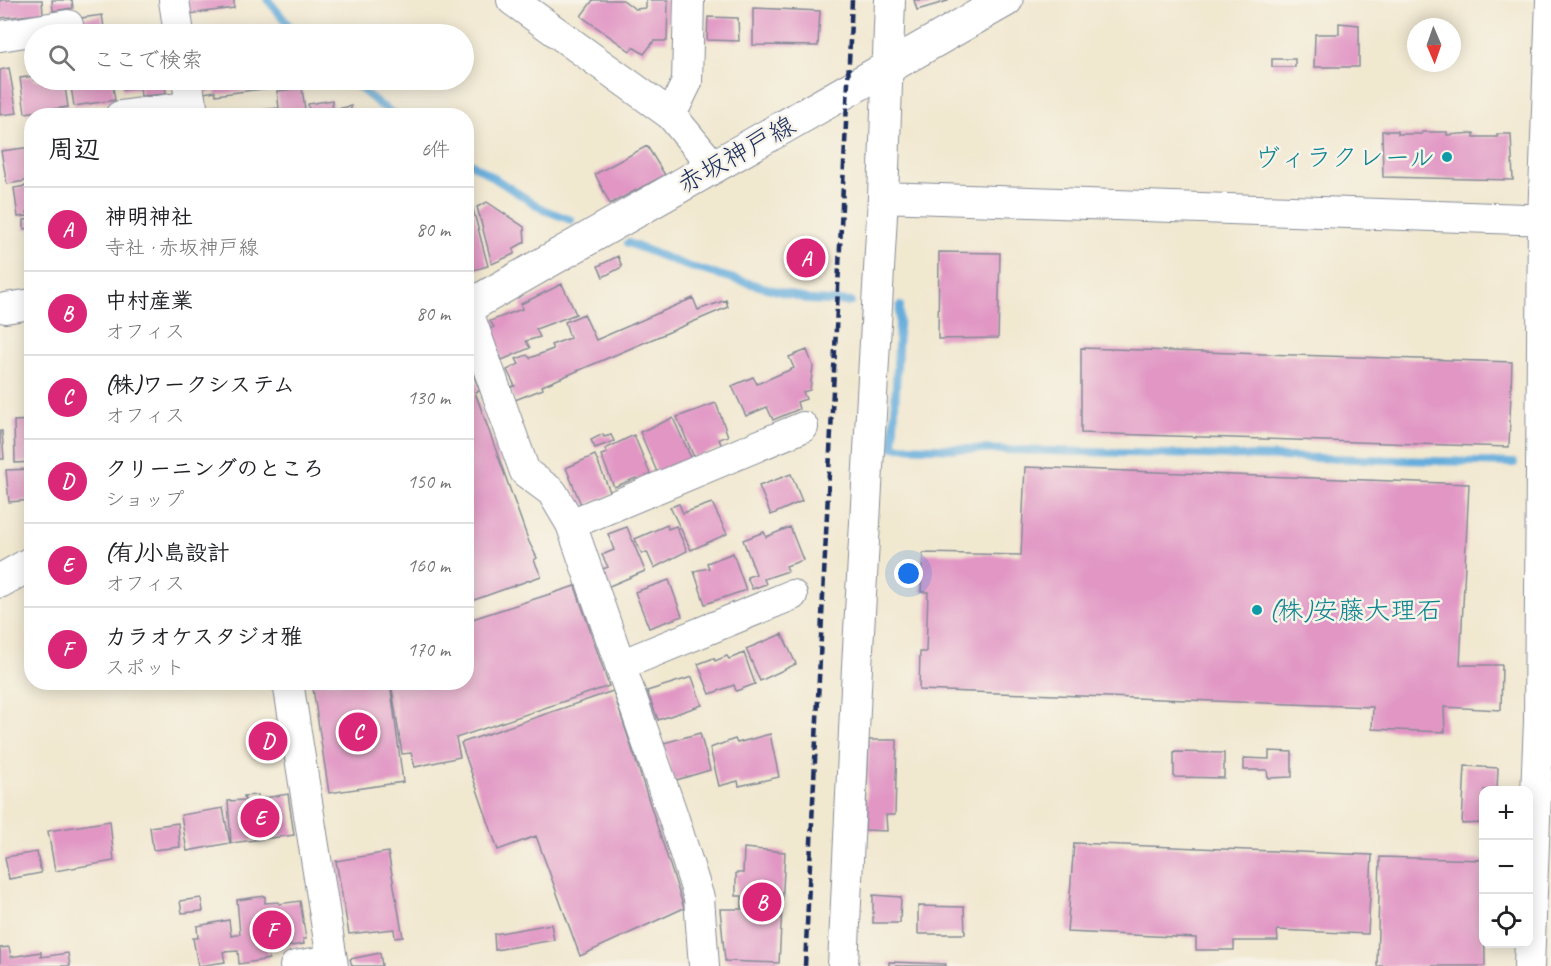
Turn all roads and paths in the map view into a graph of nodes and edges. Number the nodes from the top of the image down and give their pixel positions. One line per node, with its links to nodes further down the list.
1 (174, 0): 7 (street)
2 (512, 0): 13 (street)
3 (689, 0): 13 (street)
4 (890, 0): 10 (street)
5 (1006, 0): 10 (main road, 赤坂神戸線)
6 (1551, 0): 16 (street)
7 (178, 24)
8 (24, 32): 9 (street)
9 (0, 36)
10 (887, 69): 14 (main road, 赤坂神戸線); 15 (street)
11 (191, 100): 12 (street)
12 (156, 108)
13 (671, 115): 14 (street)
14 (713, 166): 17 (main road, 赤坂神戸線)
15 (883, 197): 16 (street); 30 (street)
16 (1547, 220): 26 (street)
17 (474, 303)
18 (474, 329): 20 (street)
19 (803, 427): 20 (street)
20 (571, 524): 24 (street)
21 (24, 568): 22 (main road)
22 (0, 581)
23 (792, 595): 24 (street)
24 (621, 665): 29 (street)
25 (289, 690): 27 (street)
26 (1545, 721): 31 (street)
27 (332, 963): 28 (street)
28 (295, 966)
29 (704, 966)
30 (843, 966)
31 (1528, 966)

